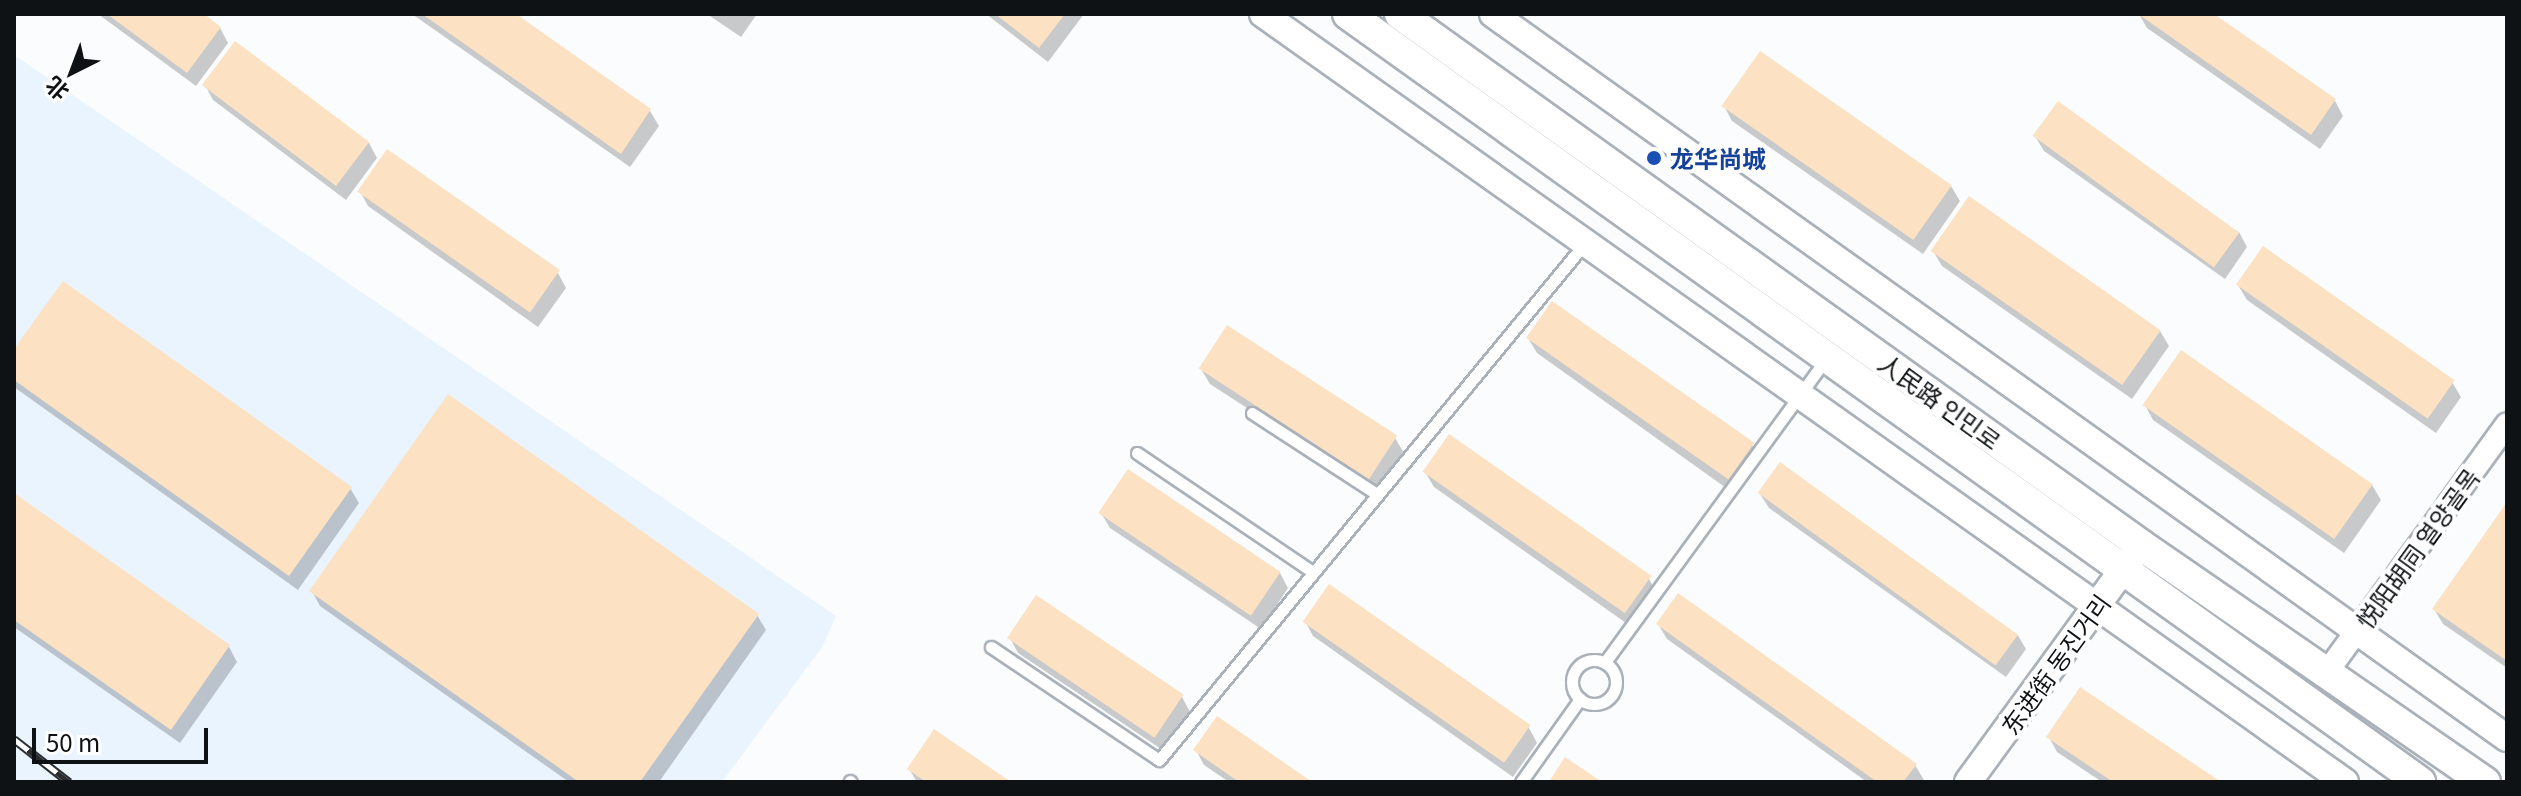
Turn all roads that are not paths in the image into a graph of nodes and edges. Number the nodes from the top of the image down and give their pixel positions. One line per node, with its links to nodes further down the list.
1 (1263, 14): 5 (street)
2 (1348, 14): 6 (main road, 人民路 인민로)
3 (1400, 14): 12 (main road, 人民路 인민로)
4 (1493, 14): 15 (street)
5 (1586, 243): 7 (street); 11 (lane)
6 (1828, 356): 7 (lane); 12 (main road, 人民路 인민로)
7 (1800, 395): 14 (street); 17 (lane)
8 (1252, 413): 11 (lane)
9 (2507, 424): 15 (street, 悦阳胡同 열양골목)
10 (1137, 453): 13 (lane)
11 (1375, 493): 13 (lane)
12 (2133, 556): 14 (street, 东进街 동진거리); 18 (main road, 人民路 인민로); 24 (main road, 人民路 인민로)
13 (1311, 571): 16 (lane)
14 (2097, 606): 22 (street, 东进街 동진거리); 23 (street)
15 (2357, 629): 18 (street, 悦阳胡同 열양골목); 20 (street)
16 (991, 647)
17 (1605, 662): 19 (lane); 19 (lane)
18 (2327, 672): 25 (main road, 人民路 인민로)
19 (1580, 699): 21 (lane)
20 (2507, 738)
21 (1521, 782)
22 (1968, 782)
23 (2345, 782)
24 (2420, 782)
25 (2485, 782)

